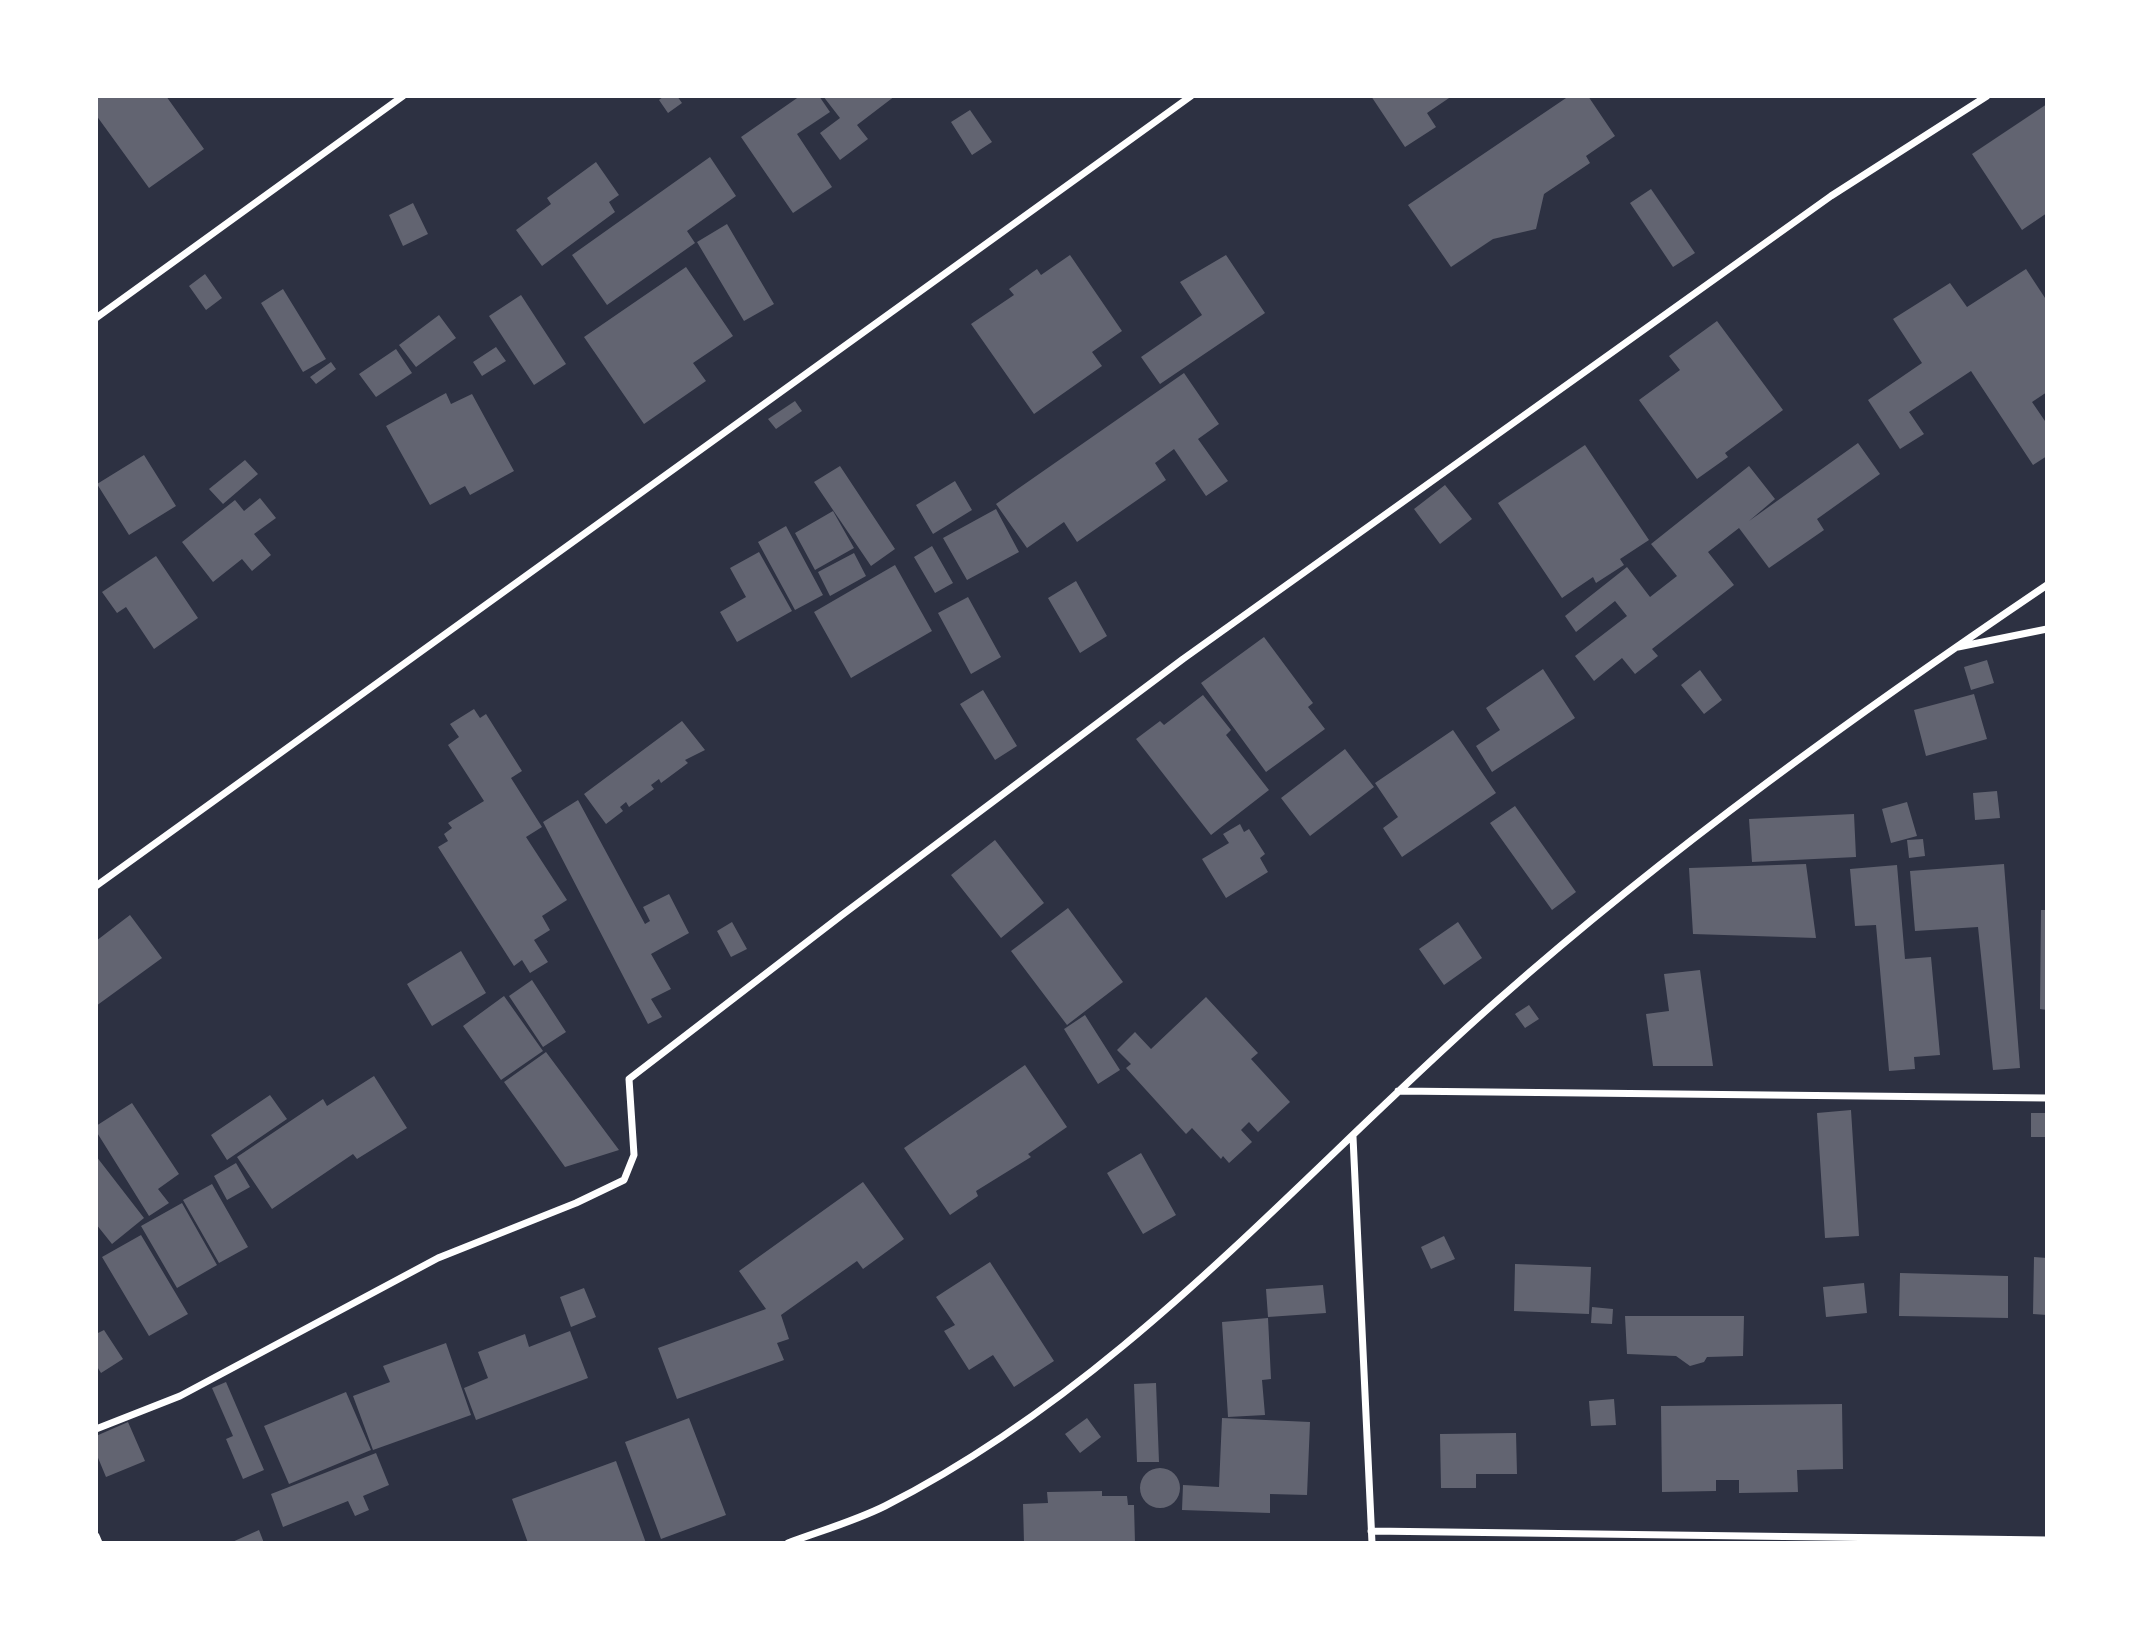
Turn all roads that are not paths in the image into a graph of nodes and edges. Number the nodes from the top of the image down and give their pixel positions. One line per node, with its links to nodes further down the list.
1 (403, 96): 4 (street)
2 (1191, 96): 8 (street)
3 (1987, 96): 12 (street)
4 (96, 318)
5 (2047, 584): 7 (street)
6 (2047, 629): 7 (street)
7 (1953, 648): 9 (street)
8 (96, 886)
9 (1398, 1091): 10 (street); 11 (street)
10 (2047, 1098)
11 (1353, 1137): 13 (street); 17 (street)
12 (96, 1429)
13 (1371, 1531): 15 (street); 18 (street)
14 (96, 1536): 16 (street)
15 (2047, 1540)
16 (99, 1543)
17 (788, 1543)
18 (1372, 1543)

